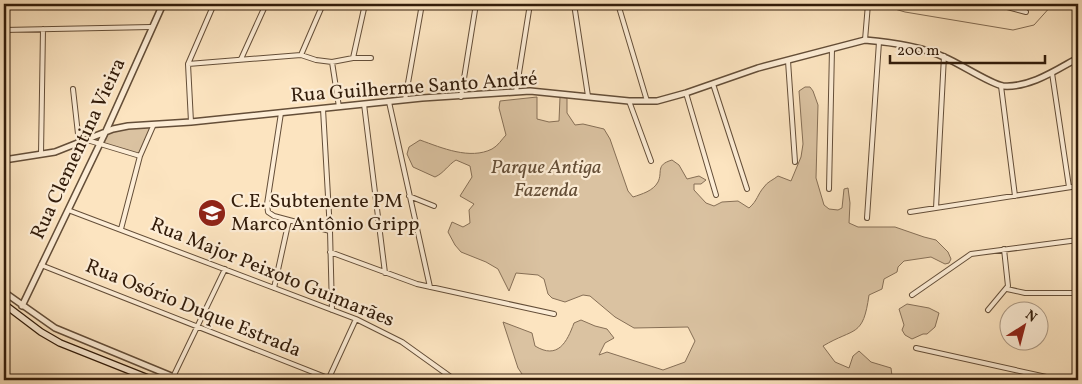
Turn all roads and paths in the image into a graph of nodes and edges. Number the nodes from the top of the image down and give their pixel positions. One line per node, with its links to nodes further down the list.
1 (163, 4): 14 (street, Rua Clementina Vieira)
2 (214, 4): 28 (street)
3 (266, 4): 25 (street)
4 (323, 4): 20 (street)
5 (365, 4): 22 (street)
6 (422, 4): 37 (street)
7 (476, 4): 35 (street)
8 (530, 4): 33 (street)
9 (574, 4): 36 (street)
10 (618, 4): 39 (street)
11 (996, 4): 13 (street)
12 (868, 6): 17 (street)
13 (1026, 12)
14 (151, 27): 15 (street); 47 (street, Rua Clementina Vieira)
15 (43, 29): 16 (street); 51 (street)
16 (4, 30)
17 (865, 40): 18 (street, Rua Guilherme Santo André); 19 (street, Rua Guilherme Santo André)
18 (879, 42): 21 (street, Rua Guilherme Santo André); 67 (street)
19 (832, 49): 26 (street, Rua Guilherme Santo André); 58 (street)
20 (301, 55): 25 (street); 27 (street)
21 (944, 56): 31 (street, Rua Guilherme Santo André); 64 (street)
22 (353, 58): 23 (street); 27 (street)
23 (371, 58)
24 (1078, 58): 29 (street)
25 (241, 59): 28 (street)
26 (788, 61): 30 (street, Rua Guilherme Santo André); 55 (street)
27 (332, 62): 42 (street)
28 (188, 64): 45 (street)
29 (1052, 73): 31 (street); 57 (street)
30 (713, 84): 34 (street, Rua Guilherme Santo André); 59 (street)
31 (1001, 86): 62 (street)
32 (73, 89): 49 (street)
33 (516, 92): 35 (street, Rua Guilherme Santo André); 36 (street, Rua Guilherme Santo André)
34 (686, 93): 39 (street, Rua Guilherme Santo André); 60 (street)
35 (461, 96): 37 (street, Rua Guilherme Santo André)
36 (588, 96): 38 (street, Rua Guilherme Santo André)
37 (405, 100): 40 (street, Rua Guilherme Santo André)
38 (629, 101): 39 (street, Rua Guilherme Santo André); 54 (street)
39 (647, 101)
40 (389, 102): 41 (street, Rua Guilherme Santo André); 61 (street)
41 (364, 104): 42 (street, Rua Guilherme Santo André); 76 (street)
42 (339, 107): 43 (street, Rua Guilherme Santo André)
43 (323, 109): 44 (street, Rua Guilherme Santo André); 70 (street)
44 (281, 113): 45 (street, Rua Guilherme Santo André); 68 (street)
45 (191, 122): 46 (street, Rua Guilherme Santo André)
46 (154, 124): 47 (street, Rua Guilherme Santo André); 52 (street)
47 (106, 131): 48 (street, Rua Guilherme Santo André); 50 (street, Rua Clementina Vieira)
48 (87, 140): 49 (street, Rua Guilherme Santo André); 50 (street)
49 (79, 143): 51 (street, Rua Guilherme Santo André)
50 (100, 144): 52 (street); 65 (street, Rua Clementina Vieira)
51 (41, 154): 53 (street, Rua Guilherme Santo André)
52 (140, 156): 69 (street)
53 (4, 160)
54 (651, 161)
55 (795, 162)
56 (1078, 186): 57 (street)
57 (1069, 187): 62 (street)
58 (829, 189)
59 (747, 190)
60 (716, 195)
61 (409, 196): 63 (street); 77 (street)
62 (1015, 196): 64 (street)
63 (434, 206)
64 (936, 208): 66 (street)
65 (68, 210): 69 (street, Rua Major Peixoto Guimarães); 74 (street, Rua Clementina Vieira)
66 (910, 212)
67 (867, 218)
68 (289, 220): 70 (street); 78 (street)
69 (121, 229): 75 (street, Rua Major Peixoto Guimarães)
70 (330, 231): 73 (street)
71 (1078, 240): 72 (street)
72 (1004, 249): 79 (street); 82 (street)
73 (330, 252): 76 (street); 85 (street)
74 (41, 265): 84 (street, Rua Clementina Vieira); 89 (street, Rua Osório Duque Estrada)
75 (225, 269): 78 (street, Rua Major Peixoto Guimarães); 89 (street)
76 (385, 273): 77 (street)
77 (430, 287): 87 (street)
78 (274, 288): 85 (street, Rua Major Peixoto Guimarães)
79 (1008, 289): 81 (street); 86 (street)
80 (4, 292): 84 (street)
81 (1078, 293)
82 (912, 295)
83 (4, 304): 92 (main road)
84 (22, 306): 91 (street)
85 (332, 310): 88 (street, Rua Major Peixoto Guimarães)
86 (988, 310)
87 (554, 314)
88 (356, 319): 95 (street); 96 (street, Rua Major Peixoto Guimarães)
89 (198, 326): 91 (street); 95 (street, Rua Osório Duque Estrada)
90 (916, 348): 97 (street)
91 (173, 377): 94 (street)
92 (144, 379): 93 (main road)
93 (152, 380)
94 (181, 380)
95 (330, 380)
96 (455, 380)
97 (1060, 380)

